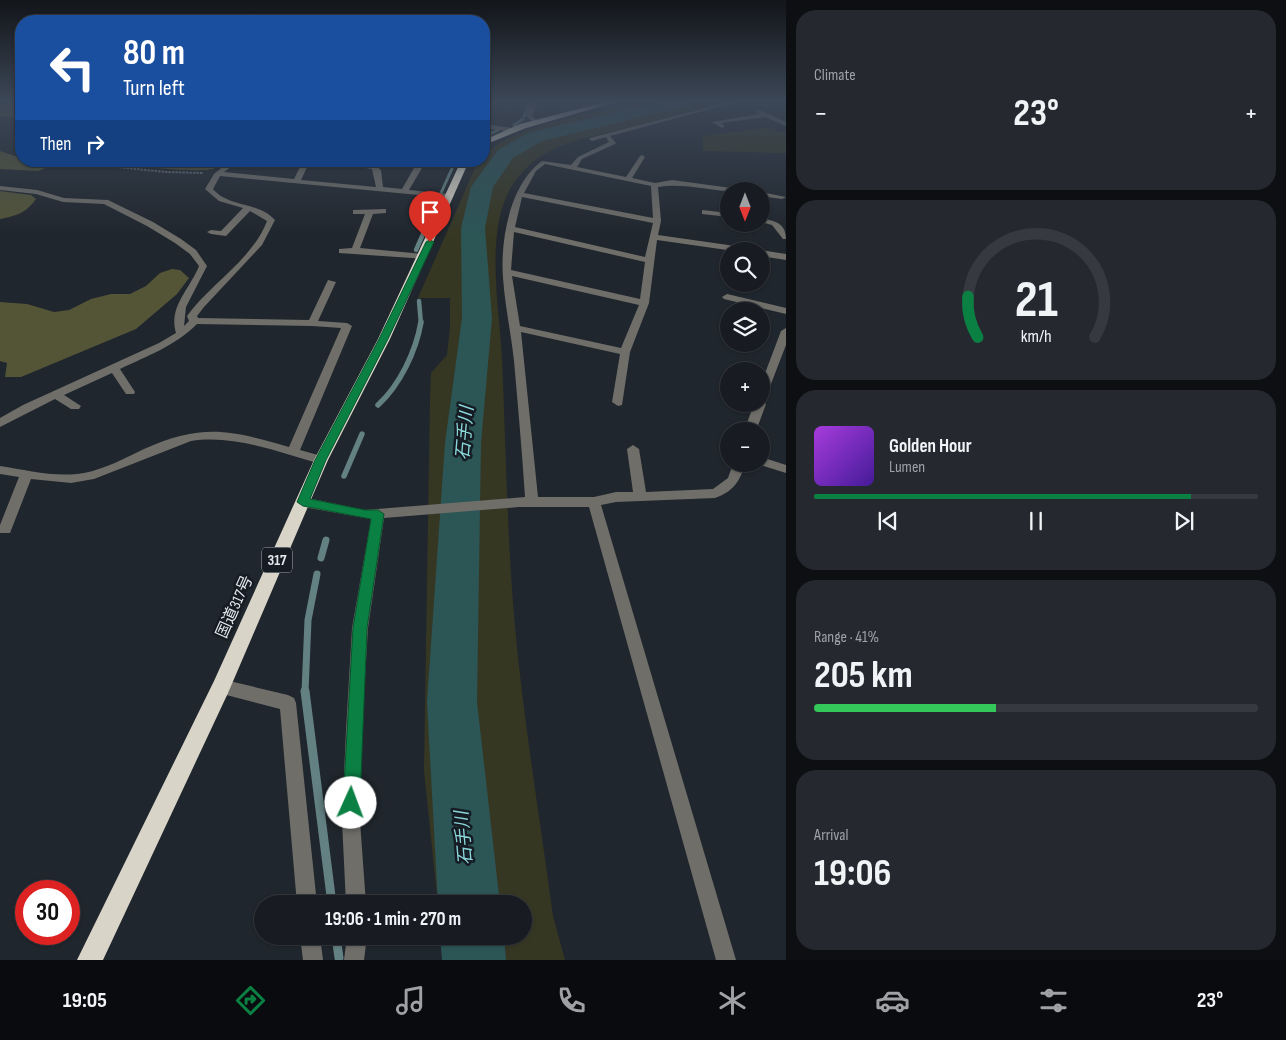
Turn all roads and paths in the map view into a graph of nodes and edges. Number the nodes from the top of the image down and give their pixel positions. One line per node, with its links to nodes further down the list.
1 (605, 147): 8 (street)
2 (642, 157): 11 (street)
3 (116, 167): 10 (path)
4 (225, 167): 10 (street)
5 (304, 167): 12 (street)
6 (374, 167): 16 (street)
7 (462, 167): 20 (highway, 国道317号 / 317)
8 (572, 167): 11 (street); 18 (street)
9 (418, 168): 17 (street)
10 (218, 174): 12 (street); 22 (street)
11 (628, 179): 13 (street)
12 (296, 182): 16 (street)
13 (655, 185): 15 (street); 28 (street)
14 (0, 188): 50 (street)
15 (720, 189)
16 (380, 190): 17 (street)
17 (404, 192): 20 (street)
18 (519, 194): 28 (street); 30 (street)
19 (770, 195): 21 (street)
20 (450, 196): 39 (highway, 国道317号 / 317)
21 (782, 197)
22 (249, 207): 31 (street); 46 (street)
23 (356, 212): 24 (street)
24 (370, 212): 25 (street); 35 (street)
25 (383, 212)
26 (705, 212): 27 (street)
27 (720, 214)
28 (657, 221): 32 (street)
29 (770, 222): 33 (street)
30 (511, 229): 40 (street); 41 (street)
31 (211, 232)
32 (654, 237): 34 (street); 40 (street)
33 (786, 237)
34 (720, 247)
35 (355, 250): 36 (street); 39 (street)
36 (342, 251)
37 (770, 254): 38 (street)
38 (786, 257)
39 (423, 258): 61 (highway, 国道317号 / 317)
40 (649, 260): 44 (street)
41 (507, 272): 44 (street); 48 (street)
42 (331, 282): 47 (street)
43 (727, 297): 45 (street)
44 (644, 303): 51 (street)
45 (786, 311)
46 (194, 321): 47 (street); 50 (street)
47 (312, 323): 60 (street)
48 (516, 328): 51 (street); 69 (street)
49 (786, 331): 53 (street)
50 (181, 334): 52 (street)
51 (625, 352): 56 (street)
52 (114, 368): 54 (street); 55 (street)
53 (770, 375)
54 (130, 392)
55 (55, 395): 57 (street); 58 (street)
56 (618, 402)
57 (75, 406)
58 (0, 423)
59 (633, 449): 67 (street)
60 (293, 453): 61 (street); 66 (street)
61 (321, 460): 68 (highway, 国道317号 / 317)
62 (770, 463): 63 (street)
63 (786, 469)
64 (0, 470): 66 (street)
65 (736, 472): 67 (street)
66 (26, 474): 72 (street)
67 (640, 496): 70 (street)
68 (303, 502): 71 (street); 73 (highway, 国道317号 / 317)
69 (526, 502): 70 (street); 71 (street)
70 (594, 502): 81 (street)
71 (378, 514): 75 (street)
72 (5, 529)
73 (220, 687): 74 (street); 78 (highway, 国道317号 / 317)
74 (306, 895)
75 (355, 895)
76 (311, 945): 79 (street)
77 (356, 945): 80 (street)
78 (90, 960)
79 (313, 960)
80 (354, 960)
81 (726, 960)

